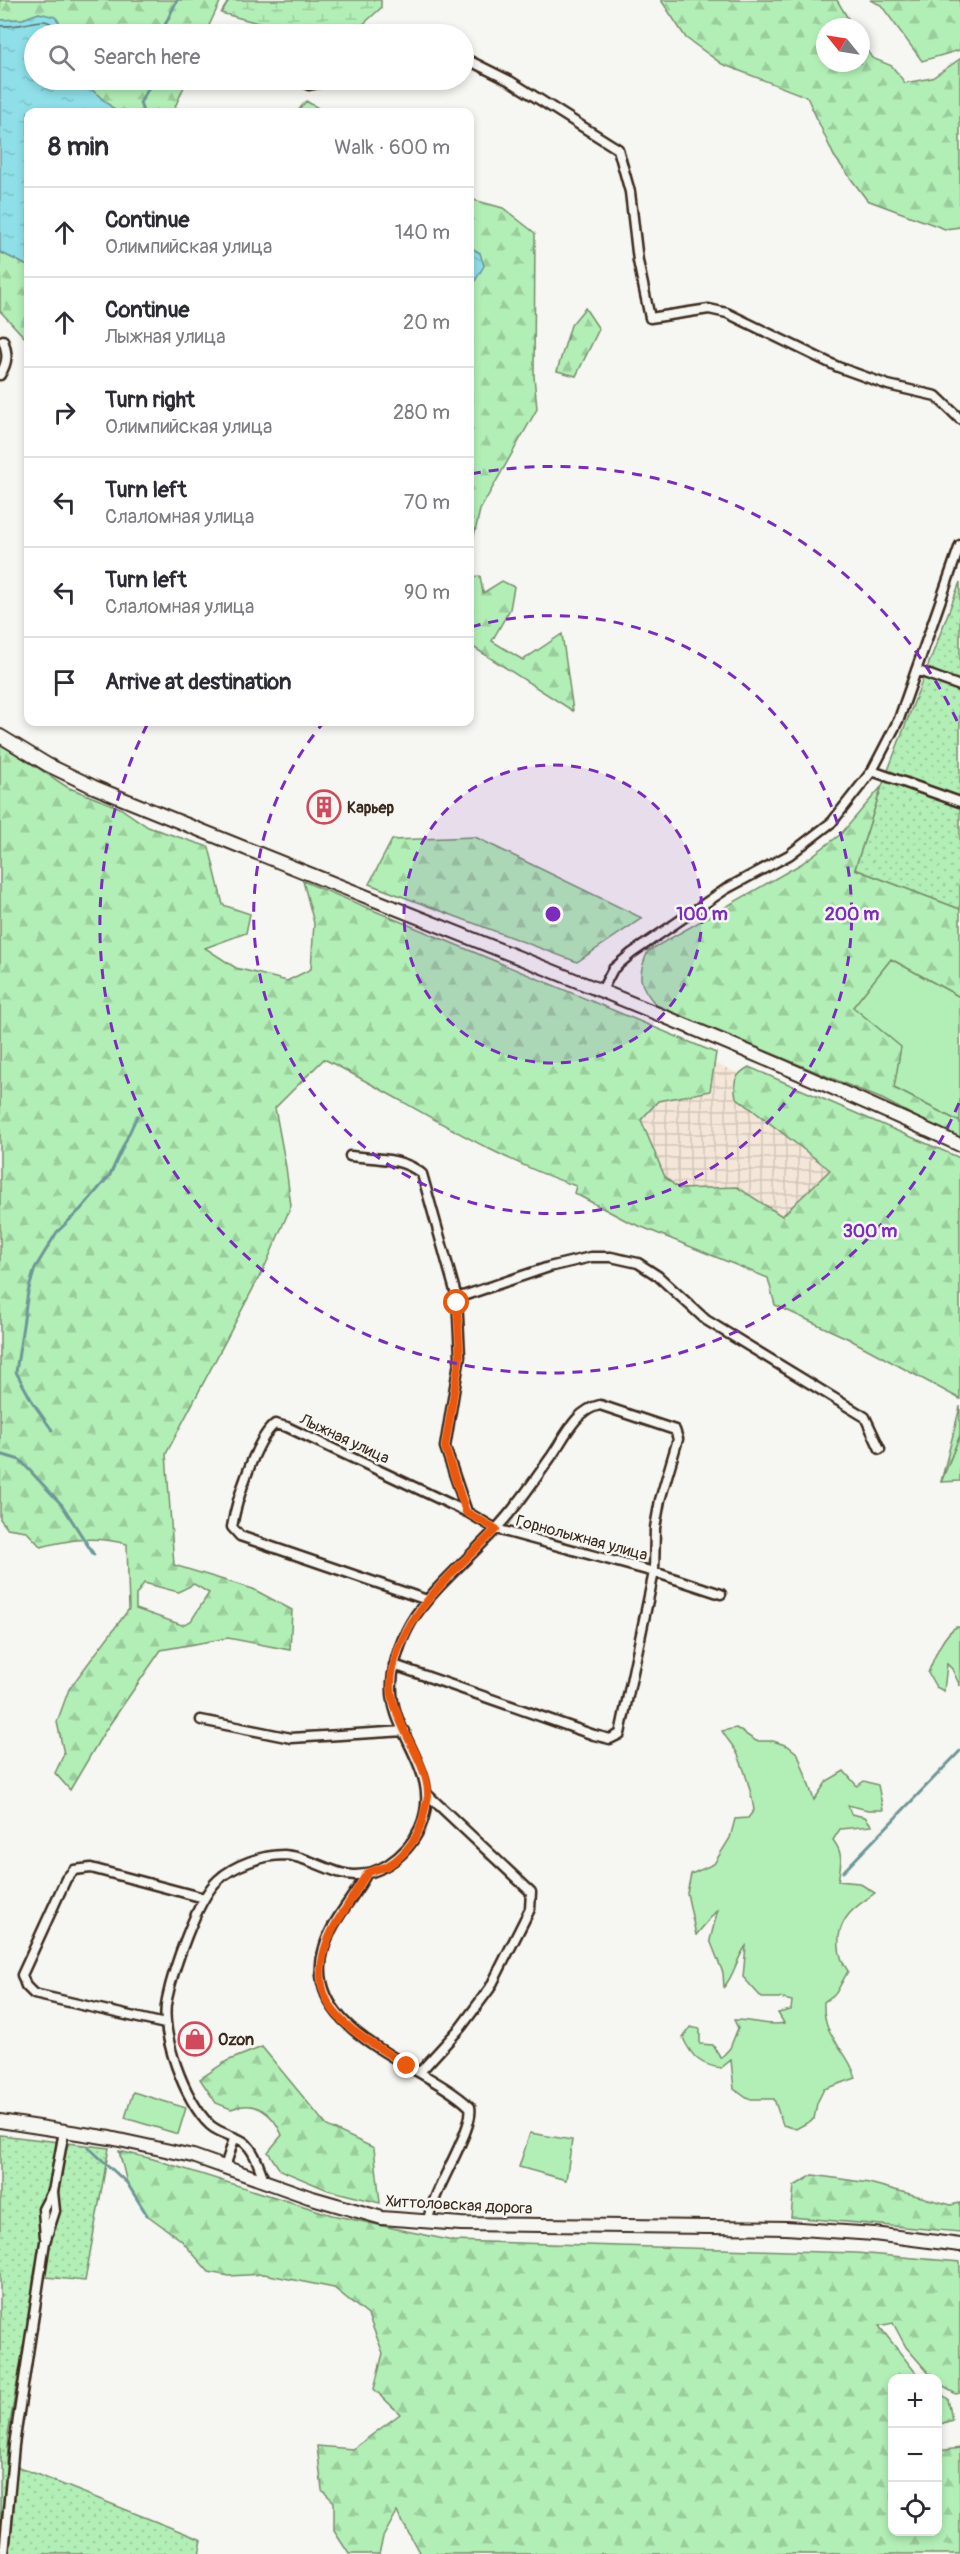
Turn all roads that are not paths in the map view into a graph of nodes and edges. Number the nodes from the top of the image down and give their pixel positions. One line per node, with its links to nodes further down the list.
1 (474, 63): 4 (street)
2 (3, 340): 3 (street)
3 (0, 375)
4 (960, 419)
5 (960, 545): 6 (street)
6 (950, 570): 7 (street); 8 (street)
7 (960, 573)
8 (916, 670): 9 (street); 11 (street)
9 (960, 686)
10 (0, 736): 13 (main road)
11 (872, 771): 12 (street); 13 (street)
12 (960, 802)
13 (602, 990): 14 (main road)
14 (960, 1145)
15 (350, 1156): 16 (street)
16 (458, 1298): 17 (street); 18 (street)
17 (880, 1449)
18 (466, 1512): 19 (street, Лыжная улица); 22 (street, Лыжная улица)
19 (496, 1529): 20 (street, Горнолыжная улица); 20 (street, Горнолыжная улица); 22 (street)
20 (654, 1572): 21 (street, Горнолыжная улица); 23 (street, Горнолыжная улица)
21 (721, 1594)
22 (427, 1600): 23 (street)
23 (394, 1665): 25 (street)
24 (201, 1720): 25 (street)
25 (405, 1731): 26 (street)
26 (428, 1795): 27 (street); 30 (street)
27 (367, 1873): 28 (street); 30 (street)
28 (204, 1898): 29 (street); 29 (street)
29 (165, 2024): 33 (street)
30 (420, 2072): 36 (street)
31 (0, 2121): 32 (main road, Хиттоловская дорога)
32 (64, 2131): 34 (main road, Хиттоловская дорога); 38 (street)
33 (234, 2139): 34 (street); 35 (street)
34 (225, 2167): 35 (main road, Хиттоловская дорога)
35 (264, 2180): 36 (main road, Хиттоловская дорога)
36 (428, 2221): 37 (main road, Хиттоловская дорога)
37 (960, 2245)
38 (4, 2554)

